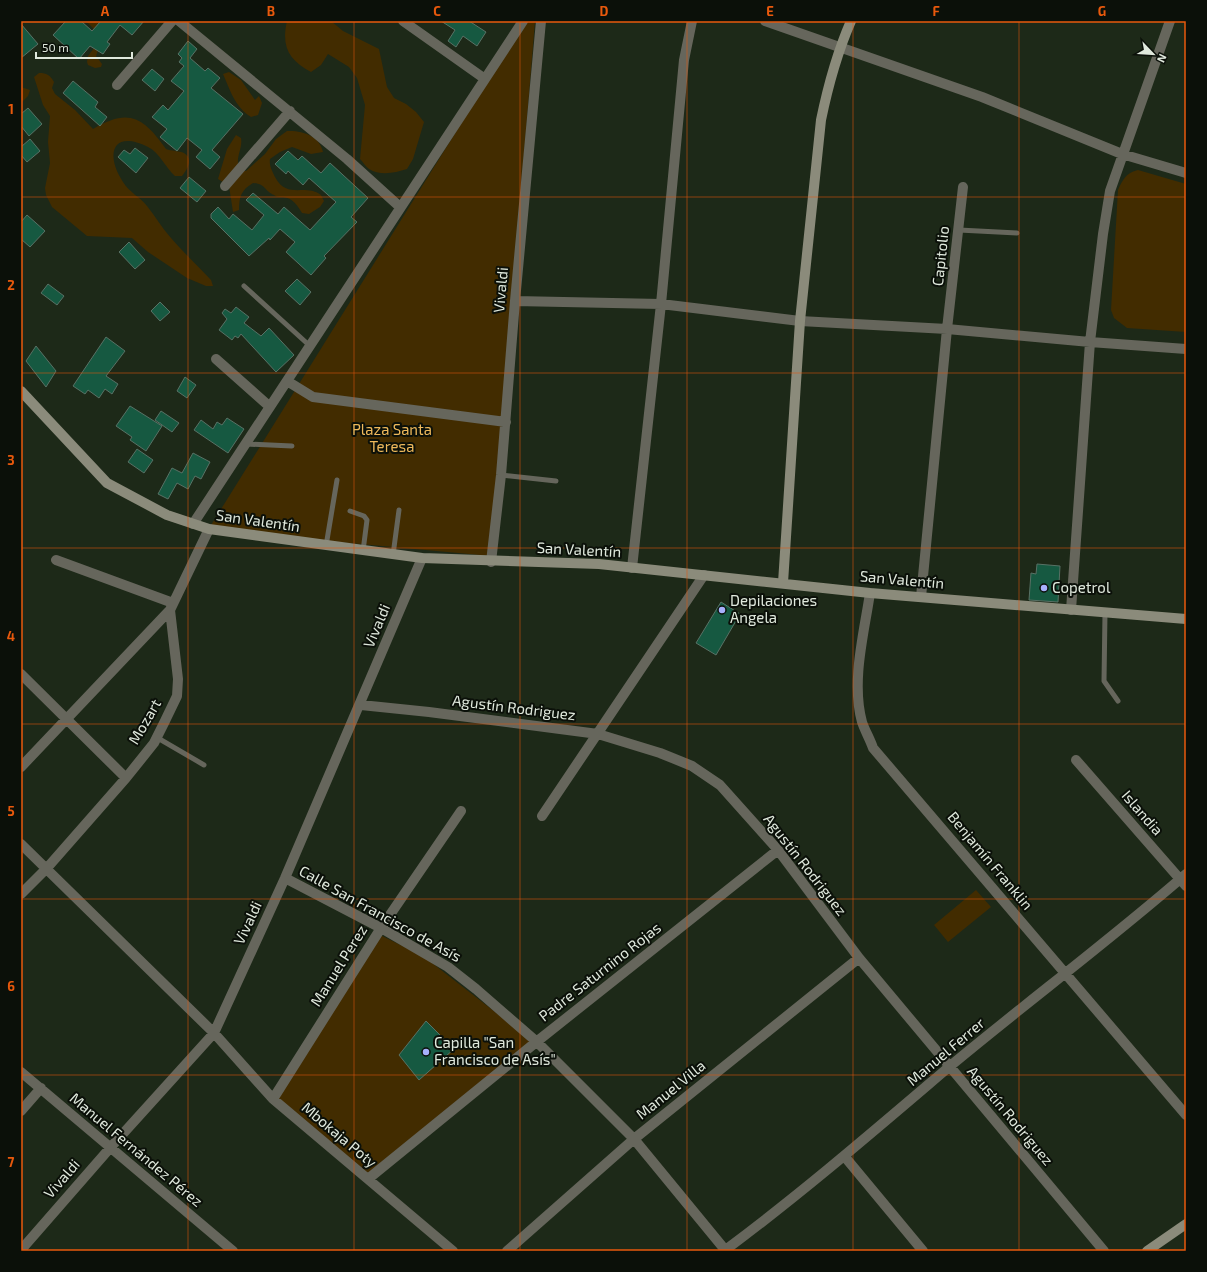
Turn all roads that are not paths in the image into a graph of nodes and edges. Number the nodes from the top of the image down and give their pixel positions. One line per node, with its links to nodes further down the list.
1 (172, 21): 12 (street)
2 (179, 21): 13 (street)
3 (403, 21): 11 (street)
4 (523, 21): 11 (street)
5 (541, 21): 22 (street, Vivaldi)
6 (692, 21): 23 (street)
7 (765, 21): 10 (street)
8 (851, 21): 10 (main road)
9 (1170, 21): 14 (street)
10 (840, 47): 14 (street); 24 (main road)
11 (485, 79): 18 (street)
12 (117, 85)
13 (290, 111): 16 (street); 18 (street)
14 (1122, 154): 15 (street); 26 (street)
15 (1186, 174)
16 (225, 186)
17 (964, 186): 19 (street, Capitolio)
18 (400, 207): 27 (street)
19 (959, 230): 20 (lane); 25 (street, Capitolio)
20 (1018, 233)
21 (244, 286): 27 (lane)
22 (515, 301): 23 (street); 33 (street, Vivaldi)
23 (661, 304): 24 (street); 49 (street)
24 (800, 321): 25 (street); 51 (main road)
25 (947, 328): 26 (street); 53 (street, Capitolio)
26 (1090, 342): 28 (street); 55 (street)
27 (310, 346): 30 (street)
28 (1186, 349)
29 (216, 358): 32 (street)
30 (287, 382): 32 (street); 33 (street)
31 (21, 391): 41 (main road, San Valentín)
32 (270, 407): 34 (street)
33 (506, 422): 36 (street, Vivaldi)
34 (246, 444): 35 (lane); 41 (street)
35 (292, 446)
36 (501, 475): 38 (lane); 48 (street, Vivaldi)
37 (337, 480): 43 (lane)
38 (556, 481)
39 (399, 510): 45 (lane)
40 (350, 511): 44 (lane)
41 (194, 524): 42 (main road, San Valentín)
42 (209, 529): 43 (main road, San Valentín); 54 (street)
43 (326, 546): 44 (main road, San Valentín)
44 (363, 551): 45 (main road, San Valentín)
45 (393, 555): 46 (main road, San Valentín)
46 (422, 558): 48 (main road, San Valentín); 60 (street, Vivaldi)
47 (56, 560): 54 (street)
48 (491, 562): 49 (main road, San Valentín)
49 (632, 568): 50 (main road, San Valentín)
50 (704, 575): 51 (main road, San Valentín); 62 (street)
51 (783, 584): 52 (main road, San Valentín)
52 (870, 593): 53 (main road, San Valentín); 78 (street, Benjamín Franklin)
53 (921, 597): 55 (main road, San Valentín)
54 (171, 607): 61 (street); 63 (street, Mozart)
55 (1071, 610): 56 (main road, San Valentín)
56 (1105, 613): 57 (main road, San Valentín); 59 (lane)
57 (1186, 619)
58 (21, 674): 61 (street)
59 (1118, 701)
60 (361, 705): 62 (street, Agustín Rodriguez); 73 (street, Vivaldi)
61 (67, 718): 66 (street); 67 (street)
62 (598, 734): 69 (street); 71 (street, Agustín Rodriguez)
63 (156, 737): 65 (lane); 67 (street, Mozart)
64 (1076, 760): 74 (street, Islandia)
65 (204, 765)
66 (21, 767)
67 (126, 778): 72 (street, Mozart)
68 (461, 811): 76 (street, Manuel Perez)
69 (542, 816)
70 (21, 844): 72 (street, Mbokaja Poty)
71 (778, 850): 77 (street, Agustín Rodriguez); 80 (street, Padre Saturnino Rojas)
72 (47, 868): 75 (street, Mozart); 79 (street, Mbokaja Poty)
73 (285, 878): 76 (street, Calle San Francisco de Asís); 79 (street, Vivaldi)
74 (1184, 879): 78 (street, Manuel Ferrer)
75 (21, 894)
76 (381, 928): 80 (street, Calle San Francisco de Asís); 84 (street, Manuel Perez)
77 (859, 958): 81 (street, Agustín Rodriguez); 87 (street, Manuel Villa)
78 (1065, 973): 81 (street, Manuel Ferrer); 86 (street, Benjamín Franklin)
79 (214, 1034): 84 (street, Mbokaja Poty); 88 (street, Vivaldi)
80 (537, 1042): 87 (street, Calle San Francisco de Asís); 90 (street, Padre Saturnino Rojas)
81 (950, 1067): 89 (street, Manuel Ferrer); 98 (street, Agustín Rodriguez)
82 (21, 1072): 83 (street, Manuel Fernández Pérez)
83 (41, 1088): 85 (street); 88 (street, Manuel Fernández Pérez)
84 (273, 1099): 90 (street, Mbokaja Poty)
85 (21, 1111)
86 (1186, 1115)
87 (634, 1140): 95 (street, Manuel Villa); 96 (street, Calle San Francisco de Asís)
88 (110, 1148): 92 (street, Vivaldi); 93 (street, Manuel Fernández Pérez)
89 (845, 1157): 96 (street, Manuel Ferrer); 97 (street)
90 (368, 1179): 94 (street, Mbokaja Poty)
91 (1186, 1224): 99 (main road)
92 (25, 1249)
93 (232, 1251)
94 (453, 1251)
95 (507, 1251)
96 (725, 1251)
97 (923, 1251)
98 (1104, 1251)
99 (1147, 1251)

